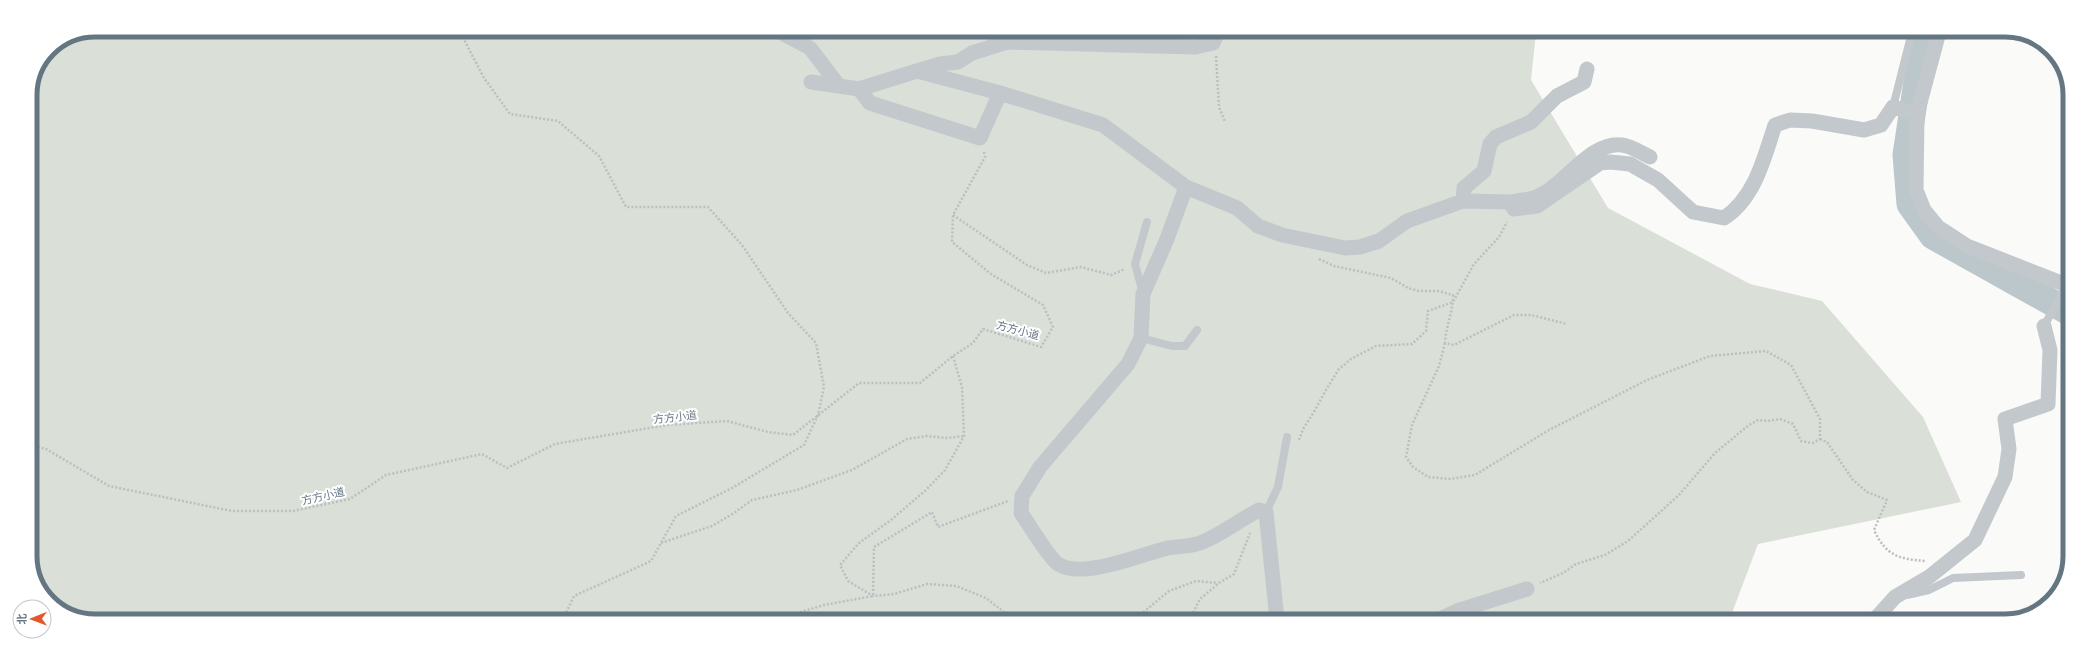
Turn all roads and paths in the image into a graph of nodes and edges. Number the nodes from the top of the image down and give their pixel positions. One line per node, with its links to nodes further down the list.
1 (464, 37): 34 (path)
2 (789, 37): 9 (street)
3 (1215, 37): 7 (street); 14 (path)
4 (1911, 37): 12 (lane)
5 (1938, 37): 13 (street)
6 (1587, 69): 18 (street)
7 (917, 71): 10 (street); 11 (street)
8 (811, 82): 9 (street)
9 (839, 86): 10 (street)
10 (859, 89): 15 (street)
11 (1000, 93): 15 (street); 17 (street)
12 (1893, 107): 13 (street); 19 (street)
13 (1917, 114): 24 (street)
14 (1225, 122)
15 (980, 138): 20 (path, 方方小道)
16 (1650, 156): 19 (street)
17 (1186, 187): 18 (street); 25 (street)
18 (1463, 201): 19 (street)
19 (1512, 205): 27 (path)
20 (953, 215): 23 (path); 33 (path, 方方小道)
21 (1147, 222): 23 (lane)
22 (1317, 258): 27 (path)
23 (1135, 264): 25 (lane)
24 (2063, 284)
25 (1143, 294): 31 (street)
26 (2063, 294): 29 (lane)
27 (1453, 302): 32 (path); 39 (path)
28 (1566, 324): 32 (path)
29 (2044, 326): 48 (street)
30 (1197, 330): 31 (lane)
31 (1142, 338): 40 (street)
32 (1445, 343): 37 (path)
33 (953, 356): 34 (path, 方方小道); 35 (path)
34 (818, 415): 38 (path, 方方小道); 42 (path)
35 (964, 436): 42 (path); 47 (path)
36 (1287, 437): 39 (lane)
37 (1820, 439): 43 (path); 46 (path)
38 (37, 447)
39 (1284, 455): 41 (lane)
40 (1022, 496): 41 (street); 47 (path)
41 (1262, 511): 45 (path); 54 (street)
42 (661, 543): 49 (path)
43 (1933, 562)
44 (2021, 575): 48 (lane)
45 (1219, 583): 52 (path); 53 (path)
46 (1526, 589): 55 (street)
47 (873, 596): 50 (path); 51 (path)
48 (1895, 597): 56 (street)
49 (565, 614)
50 (794, 614)
51 (1006, 614)
52 (1141, 614)
53 (1193, 614)
54 (1276, 614)
55 (1451, 614)
56 (1880, 614)

